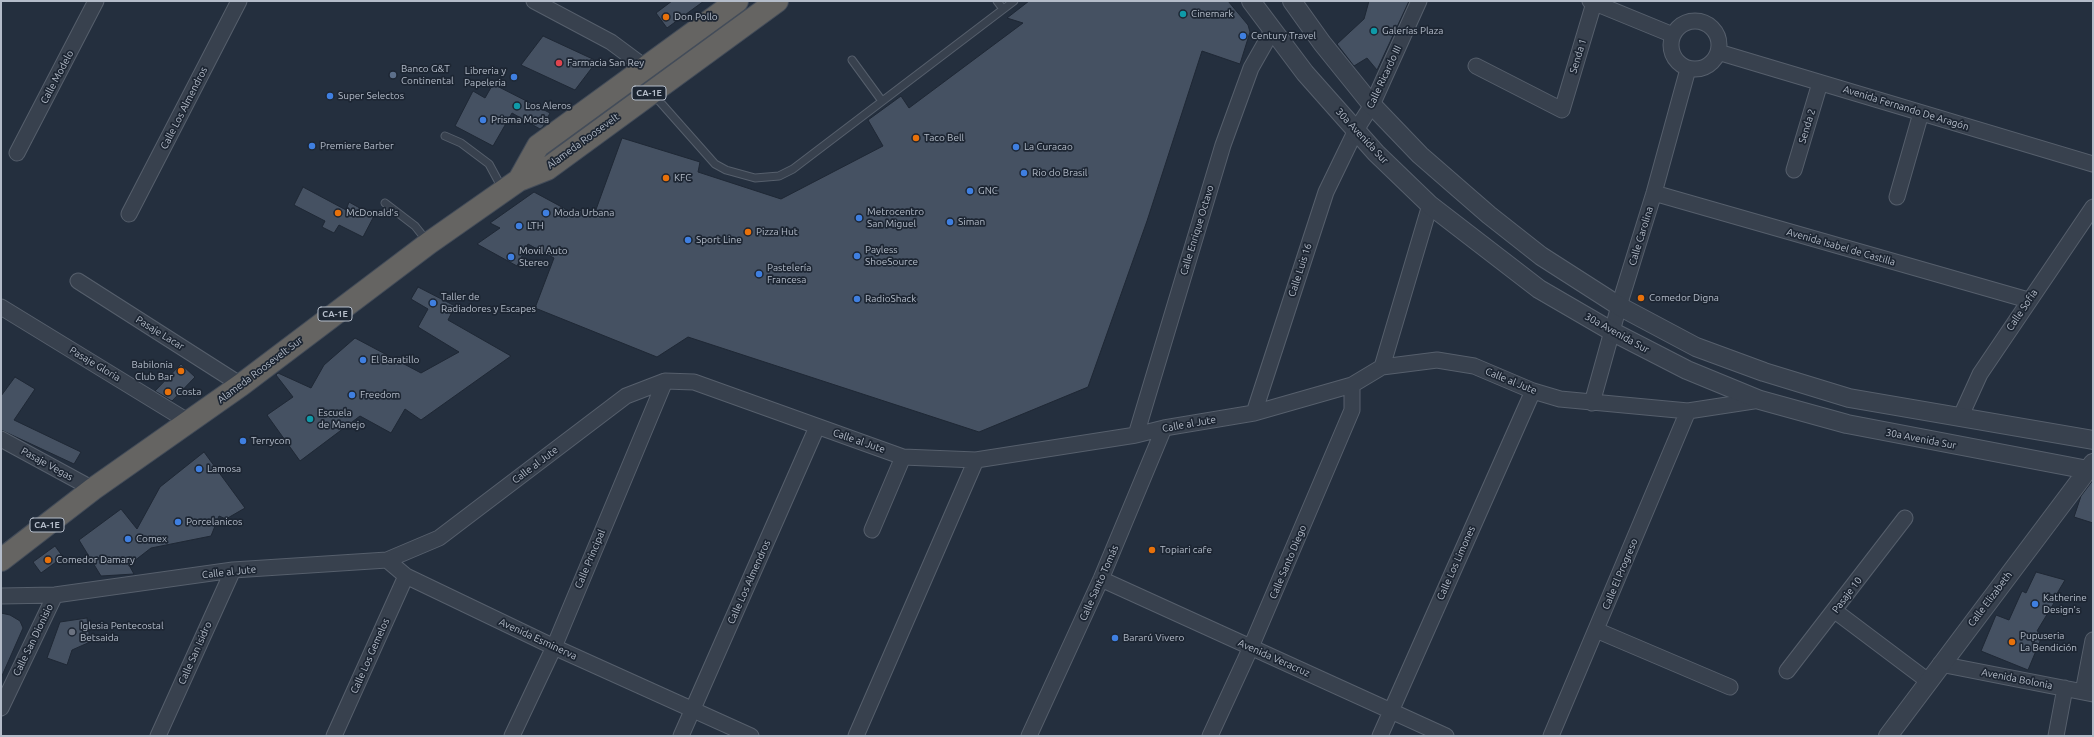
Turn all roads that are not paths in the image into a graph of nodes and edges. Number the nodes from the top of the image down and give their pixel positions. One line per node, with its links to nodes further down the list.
1 (239, 1): 36 (street, Calle Los Almendros)
2 (534, 1): 18 (street)
3 (737, 1): 18 (highway, Alameda Roosevelt / CA-1E)
4 (777, 1): 21 (highway, Alameda Roosevelt / CA-1E)
5 (997, 1): 12 (lane)
6 (1014, 1): 12 (lane)
7 (1251, 1): 13 (street, 30a Avenida Sur)
8 (1292, 1): 23 (street)
9 (1419, 1): 23 (street, Calle Ricardo III)
10 (93, 2): 27 (street, Calle Modelo)
11 (1592, 2): 14 (street); 17 (street, Senda 1)
12 (1003, 9): 22 (lane)
13 (1272, 30): 25 (street, 30a Avenida Sur); 56 (street, Calle Enrique Octavo)
14 (1673, 35): 15 (street); 19 (street)
15 (1718, 52): 19 (street); 20 (street, Avenida Fernando De Aragón)
16 (852, 60): 22 (lane)
17 (1476, 66)
18 (646, 68): 30 (highway, Alameda Roosevelt / CA-1E)
19 (1688, 69): 31 (street, Calle Carolina)
20 (1820, 83): 24 (street, Avenida Fernando De Aragón); 29 (street, Senda 2)
21 (651, 91): 22 (lane); 30 (highway, Alameda Roosevelt / CA-1E)
22 (882, 102)
23 (1372, 105): 25 (street, Calle Ricardo III); 40 (street)
24 (1921, 113): 28 (street, Avenida Fernando De Aragón); 32 (street)
25 (1356, 130): 34 (street, 30a Avenida Sur); 51 (street, Calle Luis 16)
26 (445, 136): 30 (lane)
27 (17, 153)
28 (2093, 164)
29 (1794, 170)
30 (511, 186): 37 (highway, Alameda Roosevelt Sur / CA-1E)
31 (1654, 193): 39 (street, Avenida Isabel de Castilla); 40 (street, Calle Carolina)
32 (1897, 197)
33 (385, 203): 37 (lane)
34 (1430, 205): 42 (street, 30a Avenida Sur); 43 (street)
35 (2093, 206): 39 (street, Calle Sofía)
36 (129, 214)
37 (429, 242): 45 (highway, Alameda Roosevelt Sur / CA-1E)
38 (78, 281): 45 (street, Pasaje Lacar)
39 (2028, 300): 52 (street, Calle Sofía)
40 (1619, 306): 42 (street, Calle Carolina); 52 (street)
41 (1, 307): 53 (street, Pasaje Gloria)
42 (1612, 332): 48 (street, 30a Avenida Sur); 49 (street, Calle Carolina)
43 (1382, 367): 46 (street, Calle al Jute); 47 (street, Calle al Jute)
44 (666, 381): 54 (street, Calle al Jute); 66 (street, Calle al Jute); 75 (street, Calle Principal)
45 (241, 385): 53 (highway, Alameda Roosevelt Sur / CA-1E)
46 (1352, 385): 51 (street, Calle al Jute); 76 (street, Calle Santo Diego)
47 (1533, 391): 49 (street, Calle al Jute); 85 (street, Calle Los Limones)
48 (1760, 400): 50 (street, Calle al Jute); 61 (street, 30a Avenida Sur)
49 (1592, 403): 50 (street, Calle al Jute)
50 (1688, 411): 73 (street, Calle El Progreso)
51 (1254, 413): 55 (street, Calle al Jute)
52 (1960, 418): 58 (street)
53 (189, 422): 62 (highway, Alameda Roosevelt Sur / CA-1E)
54 (817, 427): 59 (street, Calle al Jute); 84 (street, Calle Los Almendros)
55 (1164, 428): 56 (street, Calle al Jute); 69 (street, Calle Santo Tomás)
56 (1136, 435): 60 (street, Calle al Jute)
57 (1, 439): 62 (street, Pasaje Vegas)
58 (2093, 440)
59 (903, 457): 60 (street, Calle al Jute); 64 (street)
60 (976, 460): 91 (street)
61 (2092, 468): 77 (street, Calle Elizabeth)
62 (93, 489): 65 (highway, Alameda Roosevelt Sur / CA-1E)
63 (1905, 518): 72 (street, Pasaje 10)
64 (872, 530)
65 (1, 560)
66 (387, 560): 67 (street, Calle al Jute); 68 (street, Avenida Esminerva)
67 (232, 570): 70 (street, Calle al Jute); 86 (street, Calle San Isidro)
68 (406, 576): 75 (street, Avenida Esminerva); 87 (street, Calle Los Gemelos)
69 (1102, 579): 76 (street, Avenida Veracruz); 92 (street, Calle Santo Tomás)
70 (55, 595): 71 (street, Calle al Jute); 83 (street, Calle San Dionisio)
71 (1, 596)
72 (1835, 611): 78 (street, Pasaje 10); 79 (street)
73 (1596, 630): 80 (street); 96 (street, Calle El Progreso)
74 (2093, 640): 82 (street)
75 (554, 647): 84 (street, Avenida Esminerva); 88 (street, Calle Principal)
76 (1251, 648): 85 (street, Avenida Veracruz); 93 (street, Calle Santo Diego)
77 (1940, 664): 79 (street, Calle Elizabeth); 81 (street, Avenida Bolonia)
78 (1787, 671)
79 (1928, 681): 97 (street, Calle Elizabeth)
80 (1730, 687)
81 (2065, 688): 82 (street, Avenida Bolonia); 98 (street)
82 (2088, 693)
83 (1, 708)
84 (693, 710): 89 (street, Calle Los Almendros); 90 (street, Avenida Esminerva)
85 (1391, 711): 94 (street, Calle Los Limones); 95 (street, Avenida Veracruz)
86 (158, 736)
87 (334, 736)
88 (512, 736)
89 (681, 736)
90 (751, 736)
91 (856, 736)
92 (1029, 736)
93 (1210, 736)
94 (1380, 736)
95 (1446, 736)
96 (1551, 736)
97 (1888, 736)
98 (2056, 736)

